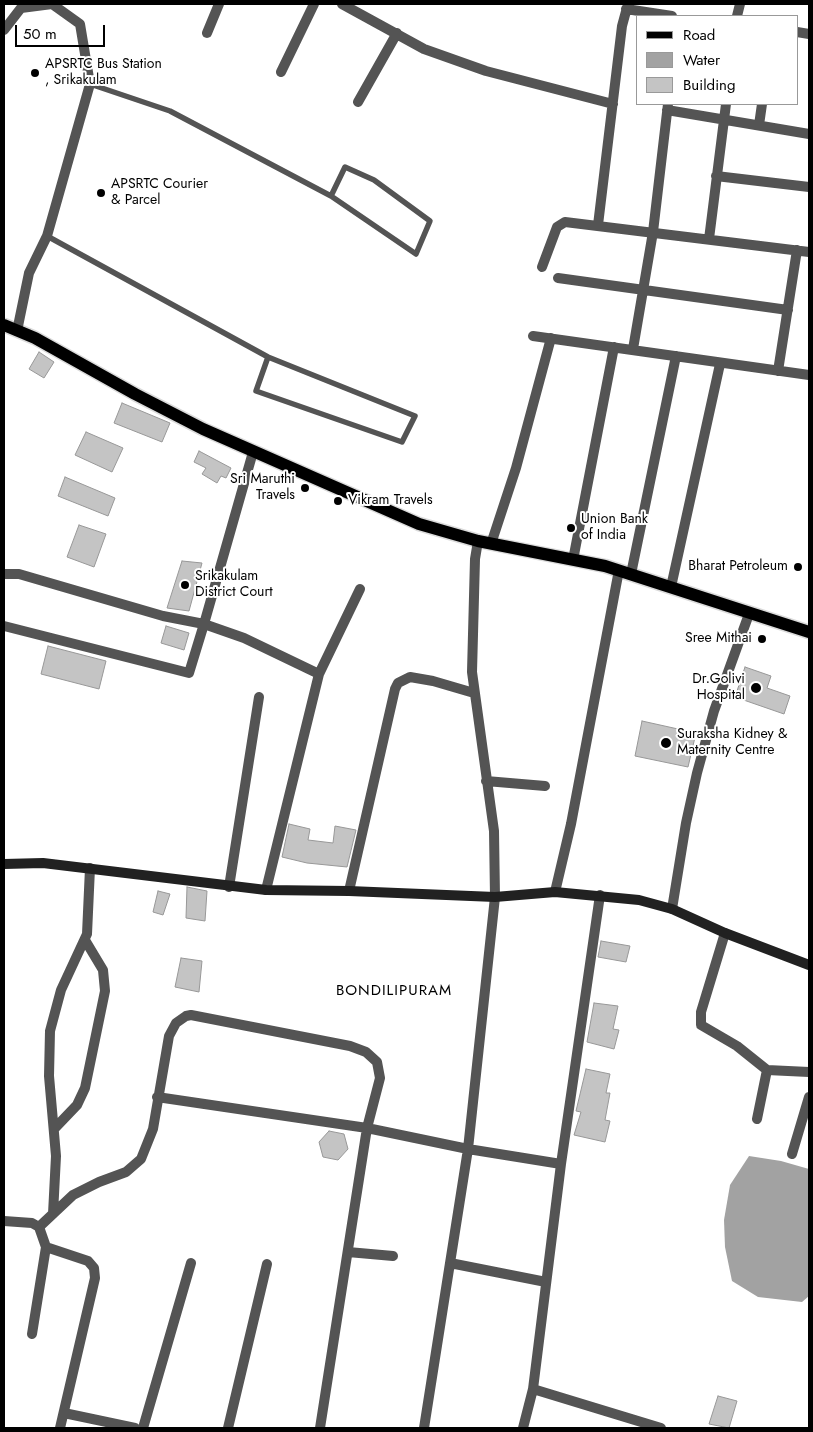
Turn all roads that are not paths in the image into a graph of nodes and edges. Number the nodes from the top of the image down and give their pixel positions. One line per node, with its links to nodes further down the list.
1 (219, 4): 8 (street)
2 (314, 4): 9 (street)
3 (342, 4): 7 (street)
4 (627, 6): 5 (street); 12 (street)
5 (668, 15)
6 (4, 30): 10 (street)
7 (397, 32): 11 (street); 12 (street)
8 (207, 33)
9 (281, 72)
10 (90, 84): 21 (lane); 24 (street)
11 (358, 102)
12 (613, 104): 22 (street)
13 (726, 105): 16 (street)
14 (762, 105): 17 (street)
15 (668, 107): 16 (street); 23 (street)
16 (724, 120): 17 (street); 19 (street)
17 (759, 125): 18 (street)
18 (809, 134)
19 (716, 176): 20 (street); 25 (street)
20 (809, 187)
21 (330, 196): 21 (lane)
22 (598, 225): 23 (street); 28 (street)
23 (652, 232): 25 (street); 30 (street)
24 (47, 236): 33 (street); 39 (lane)
25 (709, 239): 26 (street)
26 (797, 250): 27 (street); 31 (street)
27 (809, 252)
28 (542, 267)
29 (558, 278): 30 (street)
30 (643, 291): 31 (street); 37 (street)
31 (788, 310): 41 (street)
32 (4, 325): 33 (main road)
33 (18, 331): 43 (main road)
34 (533, 336): 35 (street)
35 (551, 338): 36 (street); 45 (street)
36 (614, 347): 37 (street); 46 (street)
37 (633, 349): 38 (street)
38 (676, 356): 40 (street); 47 (street)
39 (268, 357): 39 (lane)
40 (720, 364): 41 (street); 49 (street)
41 (778, 371): 42 (street)
42 (809, 374)
43 (253, 452): 44 (main road); 52 (street)
44 (478, 541): 45 (main road); 56 (street)
45 (491, 544): 46 (main road)
46 (573, 560): 47 (main road)
47 (625, 572): 49 (main road); 65 (street)
48 (4, 574): 52 (street)
49 (671, 587): 51 (main road)
50 (360, 589): 55 (street)
51 (749, 614): 54 (main road); 68 (street)
52 (204, 624): 53 (street); 55 (street)
53 (4, 626)
54 (809, 632)
55 (319, 674): 63 (street)
56 (474, 693): 58 (street); 64 (street)
57 (260, 697): 62 (street)
58 (486, 781): 59 (street); 67 (street)
59 (545, 786)
60 (4, 864): 61 (street)
61 (90, 868): 62 (street); 70 (street)
62 (228, 887): 63 (street)
63 (266, 890): 64 (street)
64 (349, 891): 67 (street)
65 (555, 892): 66 (street); 67 (street)
66 (600, 895): 68 (street); 81 (street)
67 (495, 897): 79 (street)
68 (672, 909): 69 (street)
69 (725, 933): 71 (street); 72 (street)
70 (85, 940): 77 (street); 77 (street)
71 (809, 966)
72 (767, 1070): 73 (street); 76 (street)
73 (809, 1072)
74 (157, 1097): 78 (street); 78 (street); 82 (street)
75 (809, 1097): 80 (street)
76 (757, 1119)
77 (55, 1128): 82 (street)
78 (367, 1128): 79 (street); 86 (street)
79 (468, 1149): 81 (street); 89 (street)
80 (792, 1154)
81 (561, 1164): 91 (street)
82 (53, 1214): 84 (street)
83 (4, 1221): 84 (street)
84 (39, 1226): 85 (street)
85 (46, 1247): 92 (street); 94 (street)
86 (348, 1252): 87 (street); 99 (street)
87 (393, 1256)
88 (190, 1262): 97 (street)
89 (450, 1263): 91 (street); 100 (street)
90 (266, 1264): 98 (street)
91 (546, 1282): 93 (street)
92 (32, 1334)
93 (533, 1389): 101 (street); 102 (street)
94 (64, 1413): 95 (street); 96 (street)
95 (60, 1428)
96 (135, 1428)
97 (143, 1428)
98 (228, 1428)
99 (320, 1428)
100 (424, 1428)
101 (523, 1428)
102 (661, 1428)

